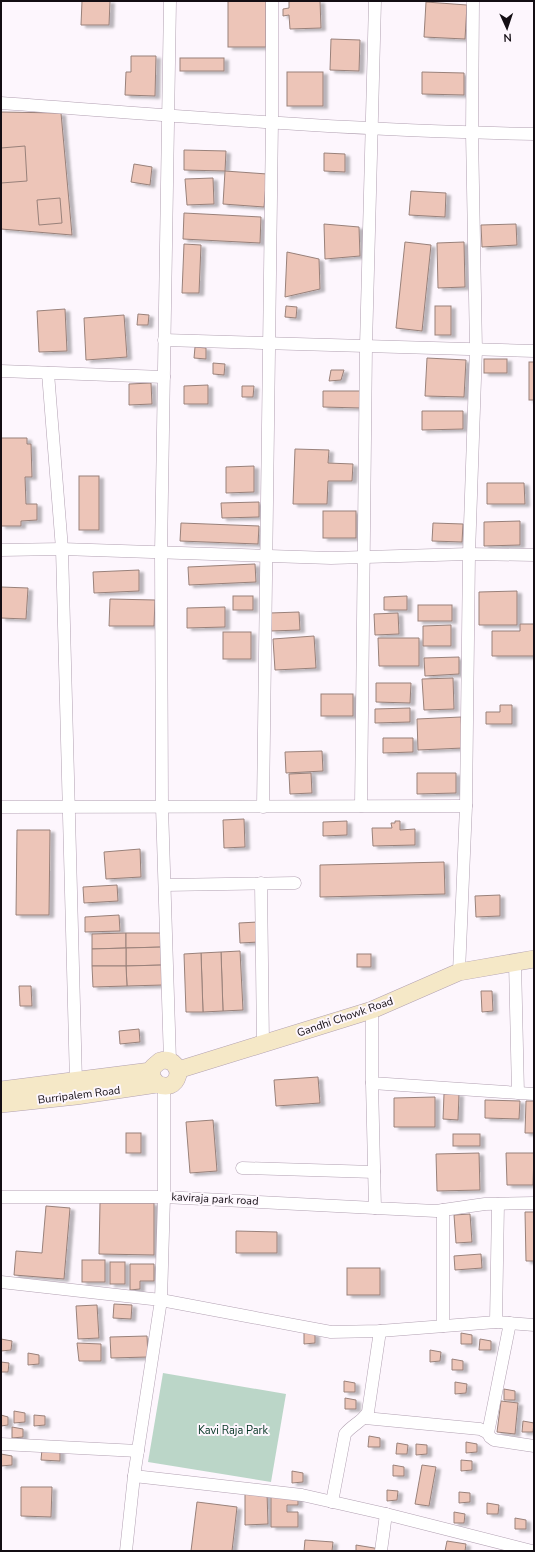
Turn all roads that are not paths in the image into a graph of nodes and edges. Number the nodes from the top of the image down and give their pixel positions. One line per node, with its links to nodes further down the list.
1 (170, 1): 6 (street)
2 (272, 1): 7 (street)
3 (375, 1): 8 (street)
4 (473, 1): 9 (street)
5 (1, 103): 6 (street)
6 (167, 115): 7 (street); 11 (street)
7 (272, 121): 8 (street); 12 (street)
8 (372, 127): 9 (street); 13 (street)
9 (472, 133): 10 (street); 14 (street)
10 (534, 134)
11 (164, 340): 12 (street); 18 (street)
12 (269, 343): 13 (street); 24 (street)
13 (366, 346): 14 (street); 25 (street)
14 (476, 349): 15 (street); 22 (street)
15 (534, 351)
16 (1, 371): 17 (street)
17 (48, 373): 18 (street); 19 (street)
18 (164, 376): 21 (street)
19 (62, 549): 20 (street); 21 (street); 29 (street)
20 (1, 550)
21 (161, 552): 24 (street); 30 (street)
22 (469, 554): 23 (street); 25 (street); 27 (street)
23 (534, 555)
24 (266, 556): 25 (street); 31 (street)
25 (364, 556): 26 (street)
26 (361, 806): 27 (street); 31 (street)
27 (466, 806): 37 (street)
28 (1, 807): 29 (street)
29 (69, 807): 30 (street); 42 (street)
30 (162, 807): 31 (street); 34 (street)
31 (263, 807)
32 (295, 882): 33 (street)
33 (261, 883): 34 (street); 39 (street)
34 (165, 886): 40 (street)
35 (534, 959): 36 (main road, Gandhi Chowk Road)
36 (516, 962): 37 (main road, Gandhi Chowk Road); 45 (street)
37 (459, 972): 38 (main road, Gandhi Chowk Road)
38 (372, 1010): 39 (main road, Gandhi Chowk Road); 43 (street)
39 (263, 1044): 40 (main road, Gandhi Chowk Road)
40 (174, 1066): 41 (main road); 41 (main road, Gandhi Chowk Road)
41 (157, 1081): 42 (main road, Burripalem Road); 47 (main road, Burripalem Road); 50 (street, kaviraja park road)
42 (76, 1082): 44 (main road, Burripalem Road)
43 (372, 1083): 45 (street); 49 (street)
44 (1, 1090)
45 (518, 1093): 46 (street)
46 (534, 1094)
47 (1, 1104)
48 (242, 1168): 49 (street)
49 (374, 1172): 54 (street)
50 (164, 1196): 51 (street); 54 (street, kaviraja park road); 57 (street)
51 (1, 1197)
52 (498, 1204): 53 (street, kaviraja park road); 55 (street, kaviraja park road); 58 (street)
53 (534, 1204)
54 (375, 1208): 55 (street, kaviraja park road)
55 (443, 1210): 61 (street)
56 (1, 1282): 57 (street)
57 (161, 1300): 62 (street); 67 (street)
58 (496, 1322): 59 (street); 61 (street)
59 (510, 1324): 60 (street); 64 (street)
60 (534, 1325)
61 (443, 1326): 62 (street)
62 (380, 1331): 63 (street)
63 (365, 1418): 64 (street); 69 (street)
64 (488, 1433): 66 (street)
65 (1, 1444): 67 (street)
66 (534, 1446)
67 (138, 1450): 68 (street)
68 (134, 1476): 69 (street); 71 (street)
69 (332, 1502): 70 (street)
70 (386, 1514): 72 (street); 73 (street)
71 (126, 1551)
72 (382, 1551)
73 (532, 1551)

